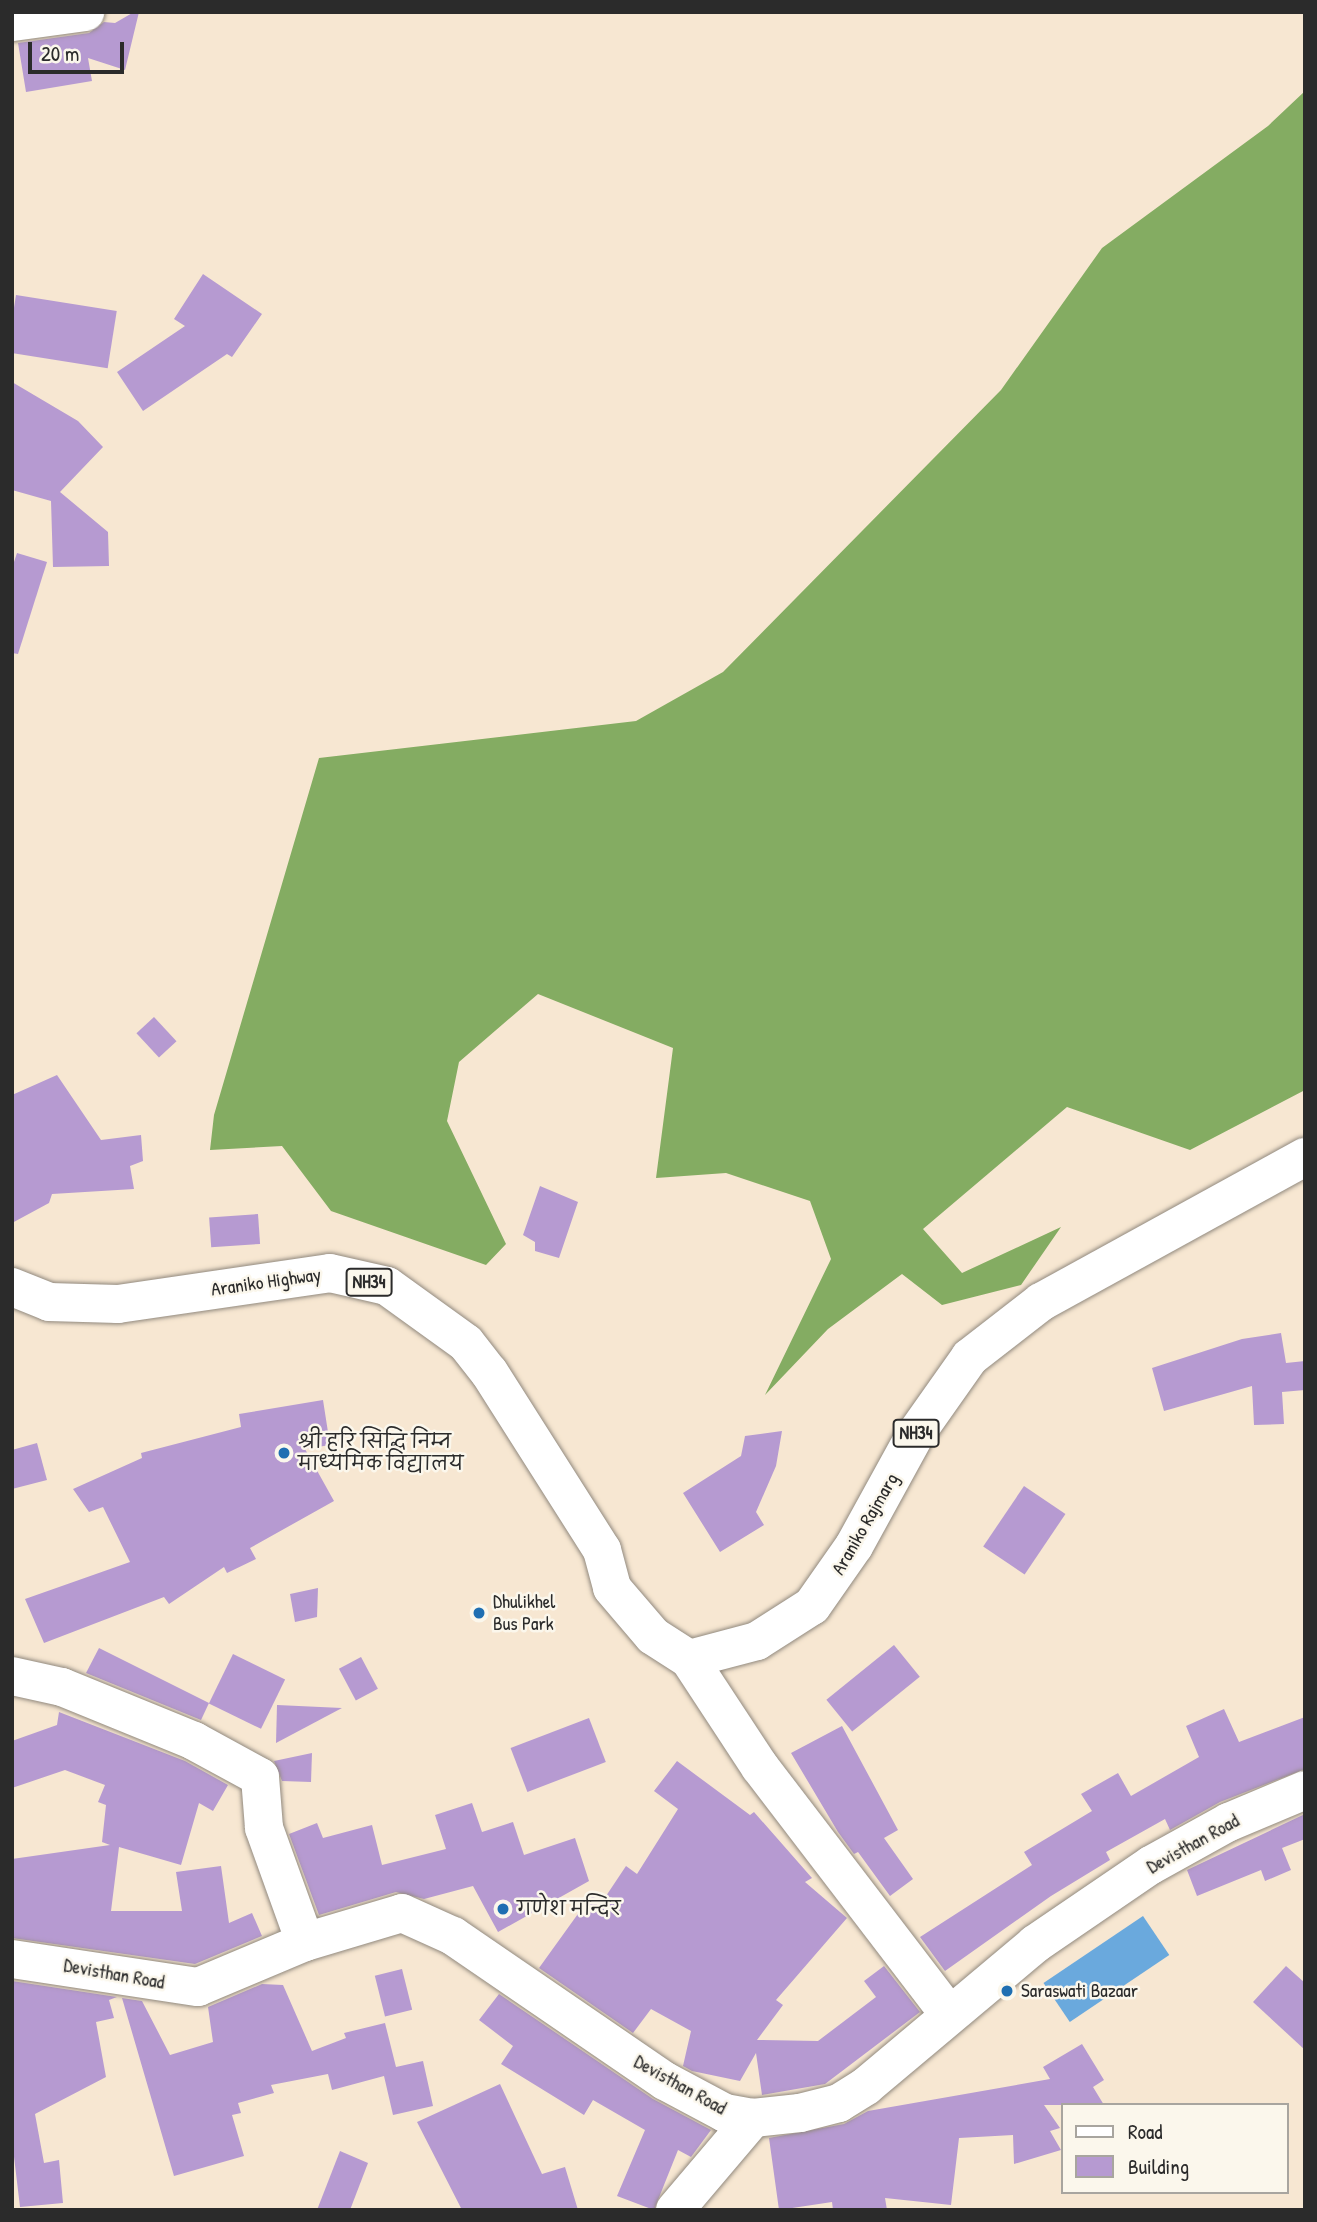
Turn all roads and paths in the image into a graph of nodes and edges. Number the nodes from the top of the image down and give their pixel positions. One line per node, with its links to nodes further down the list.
1 (85, 12): 2 (main road)
2 (12, 22)
3 (1305, 1157): 5 (main road, Araniko Rajmarg / NH34)
4 (12, 1287): 5 (main road, Araniko Highway / NH34)
5 (689, 1659): 10 (main road)
6 (12, 1676): 8 (main road)
7 (1305, 1790): 10 (main road, Devisthan Road)
8 (305, 1942): 9 (main road, Devisthan Road); 11 (main road, Devisthan Road)
9 (12, 1959)
10 (949, 2014): 11 (main road, Devisthan Road)
11 (753, 2118): 12 (main road)
12 (675, 2210)

